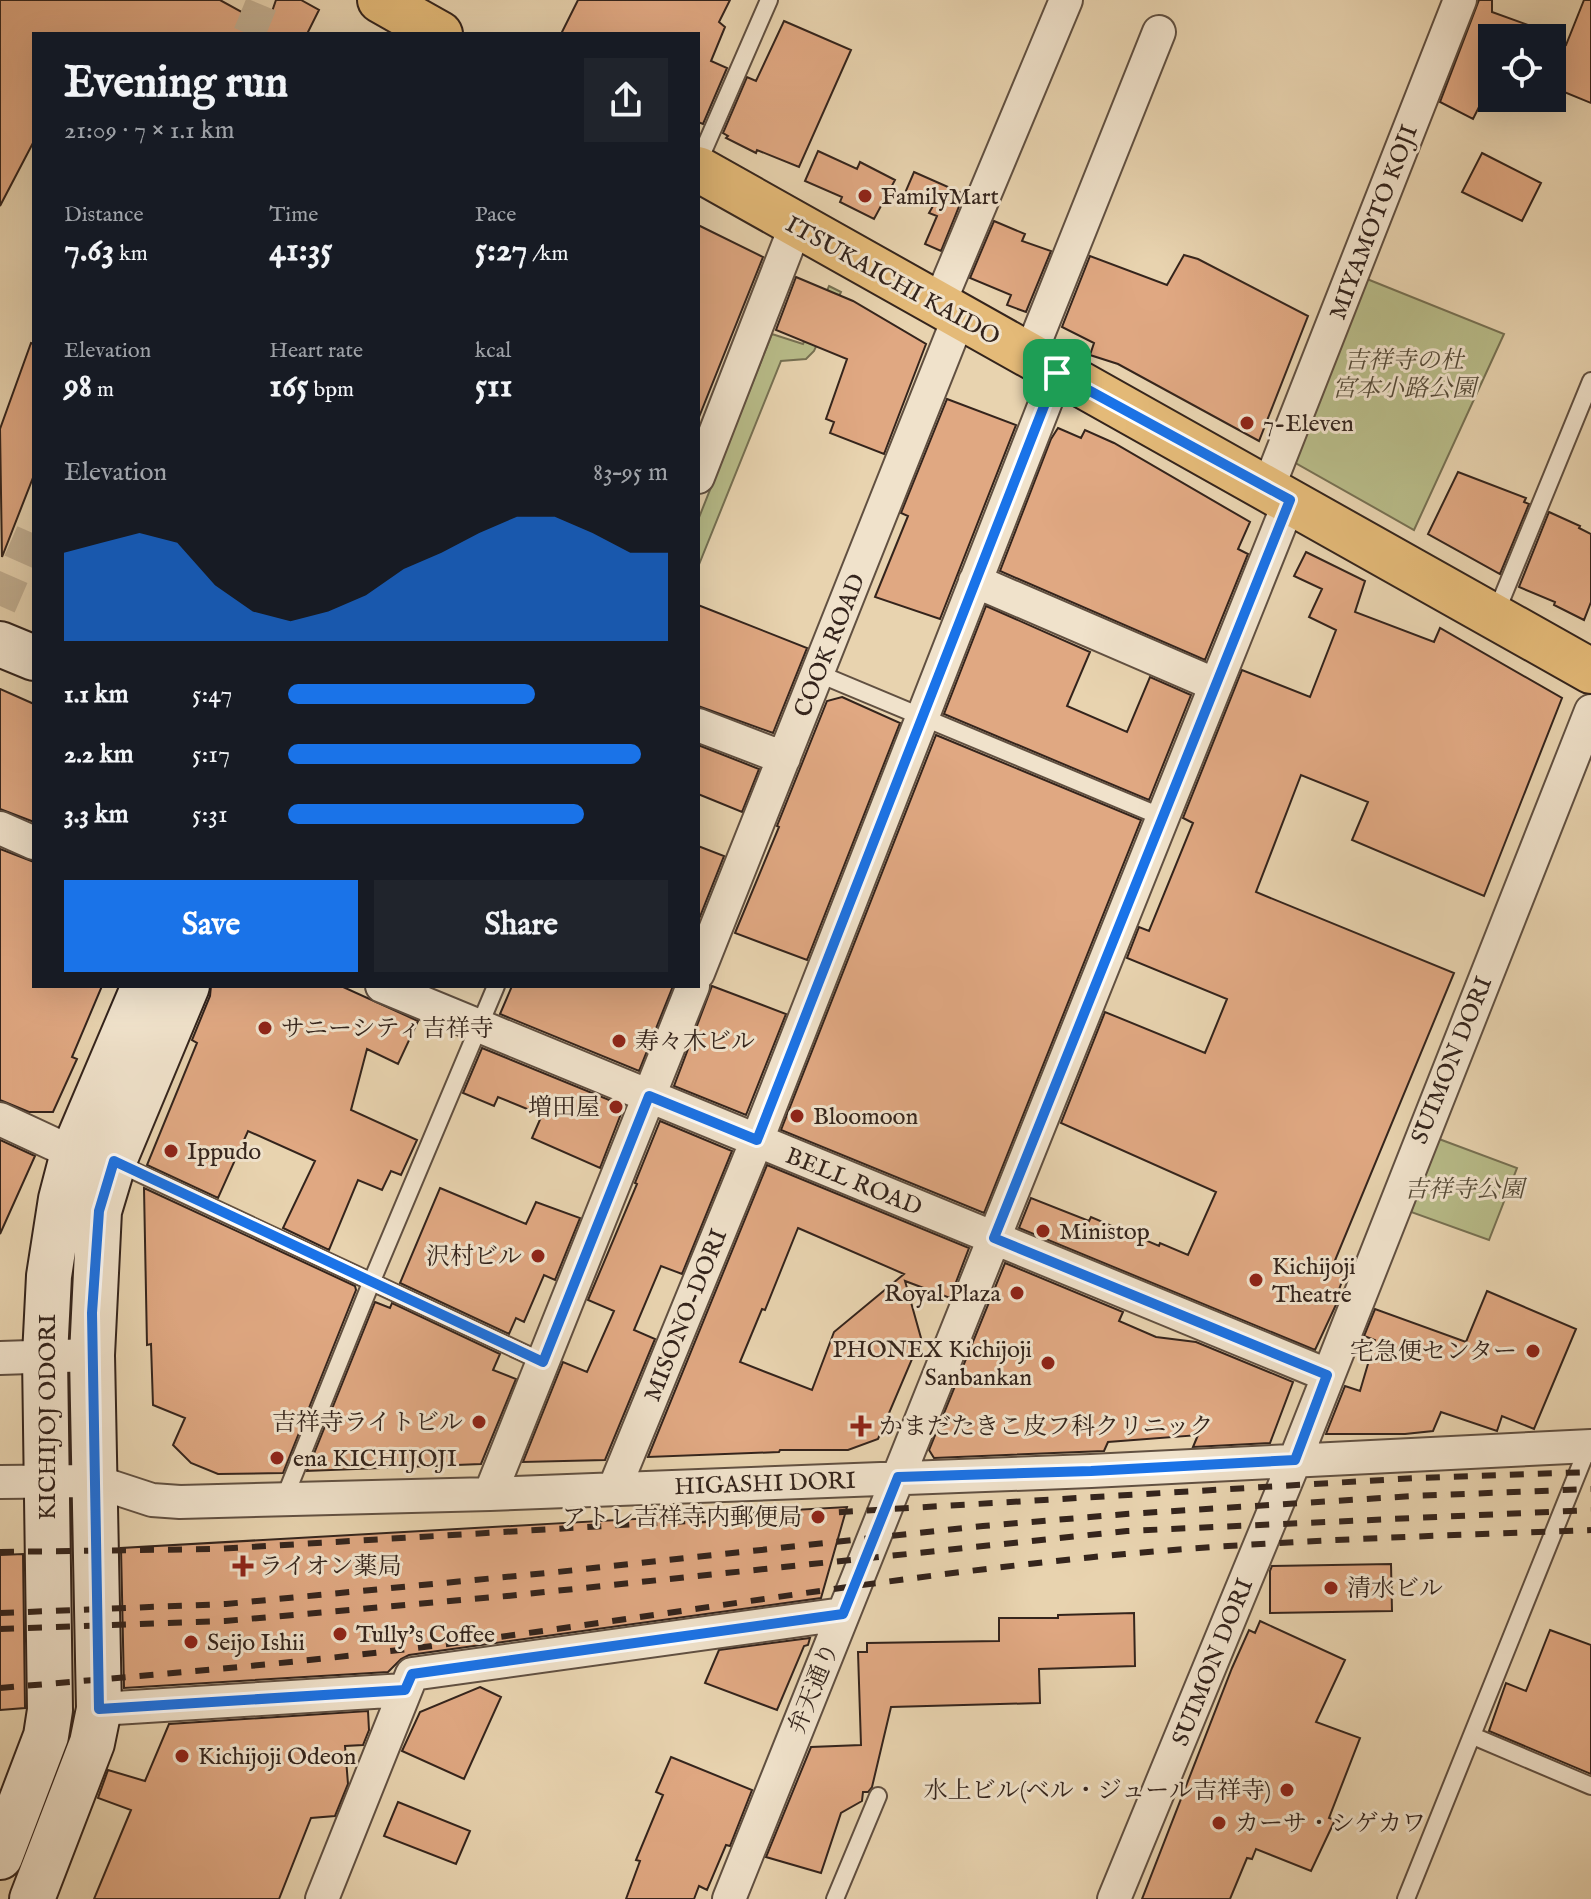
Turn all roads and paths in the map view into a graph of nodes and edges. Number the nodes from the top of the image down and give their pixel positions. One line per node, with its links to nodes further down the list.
1 (769, 0): 7 (lane)
2 (1066, 0): 10 (street, COOK ROAD)
3 (1460, 0): 14 (street, MIYAMOTO KOJI)
4 (390, 3): 5 (main road)
5 (437, 32)
6 (1159, 32): 11 (street, MISONO-DORI)
7 (700, 161)
8 (700, 167): 9 (main road, ITSUKAICHI KAIDO)
9 (796, 225): 10 (main road, ITSUKAICHI KAIDO); 13 (street)
10 (948, 312): 11 (main road, ITSUKAICHI KAIDO); 20 (street, COOK ROAD)
11 (1043, 365): 14 (main road, ITSUKAICHI KAIDO); 15 (street, MISONO-DORI)
12 (1591, 381): 16 (lane)
13 (700, 472)
14 (1279, 494): 16 (main road, ITSUKAICHI KAIDO); 21 (street, MIYAMOTO KOJI)
15 (975, 581): 21 (street); 23 (street, MISONO-DORI)
16 (1495, 616): 19 (main road, ITSUKAICHI KAIDO)
17 (0, 644): 18 (street)
18 (32, 657)
19 (1591, 671)
20 (817, 673): 23 (lane); 25 (street, COOK ROAD)
21 (1216, 685): 26 (street, MIYAMOTO KOJI)
22 (1591, 711): 46 (street, SUIMON DORI)
23 (923, 717): 26 (lane); 38 (street, MISONO-DORI)
24 (700, 726): 25 (street)
25 (784, 758): 29 (street, COOK ROAD)
26 (1162, 817): 40 (street, 弁天通り)
27 (0, 828): 28 (street)
28 (32, 842)
29 (700, 968)
30 (143, 988): 39 (street, KICHIJOJ ODORI)
31 (186, 988): 39 (street, KICHIJOJ ODORI)
32 (387, 988): 35 (street, BELL ROAD)
33 (495, 988): 35 (lane)
34 (692, 988): 36 (street)
35 (480, 1026): 36 (street, BELL ROAD); 41 (lane)
36 (649, 1096): 38 (street, BELL ROAD); 45 (street)
37 (0, 1119): 39 (street)
38 (757, 1140): 40 (street, BELL ROAD); 53 (street, MISONO-DORI)
39 (93, 1157): 41 (lane); 42 (street, KICHIJOJ ODORI); 43 (street, KICHIJOJ ODORI)
40 (994, 1238): 46 (street, BELL ROAD); 49 (street, 弁天通り)
41 (371, 1283): 45 (lane); 55 (lane)
42 (92, 1355): 43 (street); 51 (street, KICHIJOJ ODORI)
43 (45, 1356): 44 (street); 50 (street, KICHIJOJ ODORI)
44 (0, 1358)
45 (543, 1362): 54 (street)
46 (1327, 1375): 48 (street, SUIMON DORI)
47 (1590, 1444): 48 (street, HIGASHI DORI); 59 (lane)
48 (1295, 1460): 49 (street, HIGASHI DORI); 67 (street, SUIMON DORI)
49 (898, 1477): 53 (street, HIGASHI DORI); 56 (street, 弁天通り)
50 (46, 1481): 51 (street, HIGASHI DORI); 52 (street, HIGASHI DORI); 62 (street, KICHIJOJ ODORI)
51 (94, 1481): 55 (street, HIGASHI DORI); 58 (street, KICHIJOJ ODORI)
52 (0, 1482)
53 (614, 1489): 54 (street, HIGASHI DORI)
54 (490, 1494): 55 (street, HIGASHI DORI)
55 (284, 1499)
56 (843, 1614): 57 (street); 65 (street, 弁天通り)
57 (405, 1690): 58 (street); 64 (street)
58 (99, 1709): 63 (street, KICHIJOJ ODORI)
59 (1473, 1736): 60 (lane); 68 (lane)
60 (1591, 1786)
61 (878, 1796): 66 (lane)
62 (0, 1857)
63 (32, 1899)
64 (322, 1899)
65 (729, 1899)
66 (835, 1899)
67 (1114, 1899)
68 (1406, 1899)

